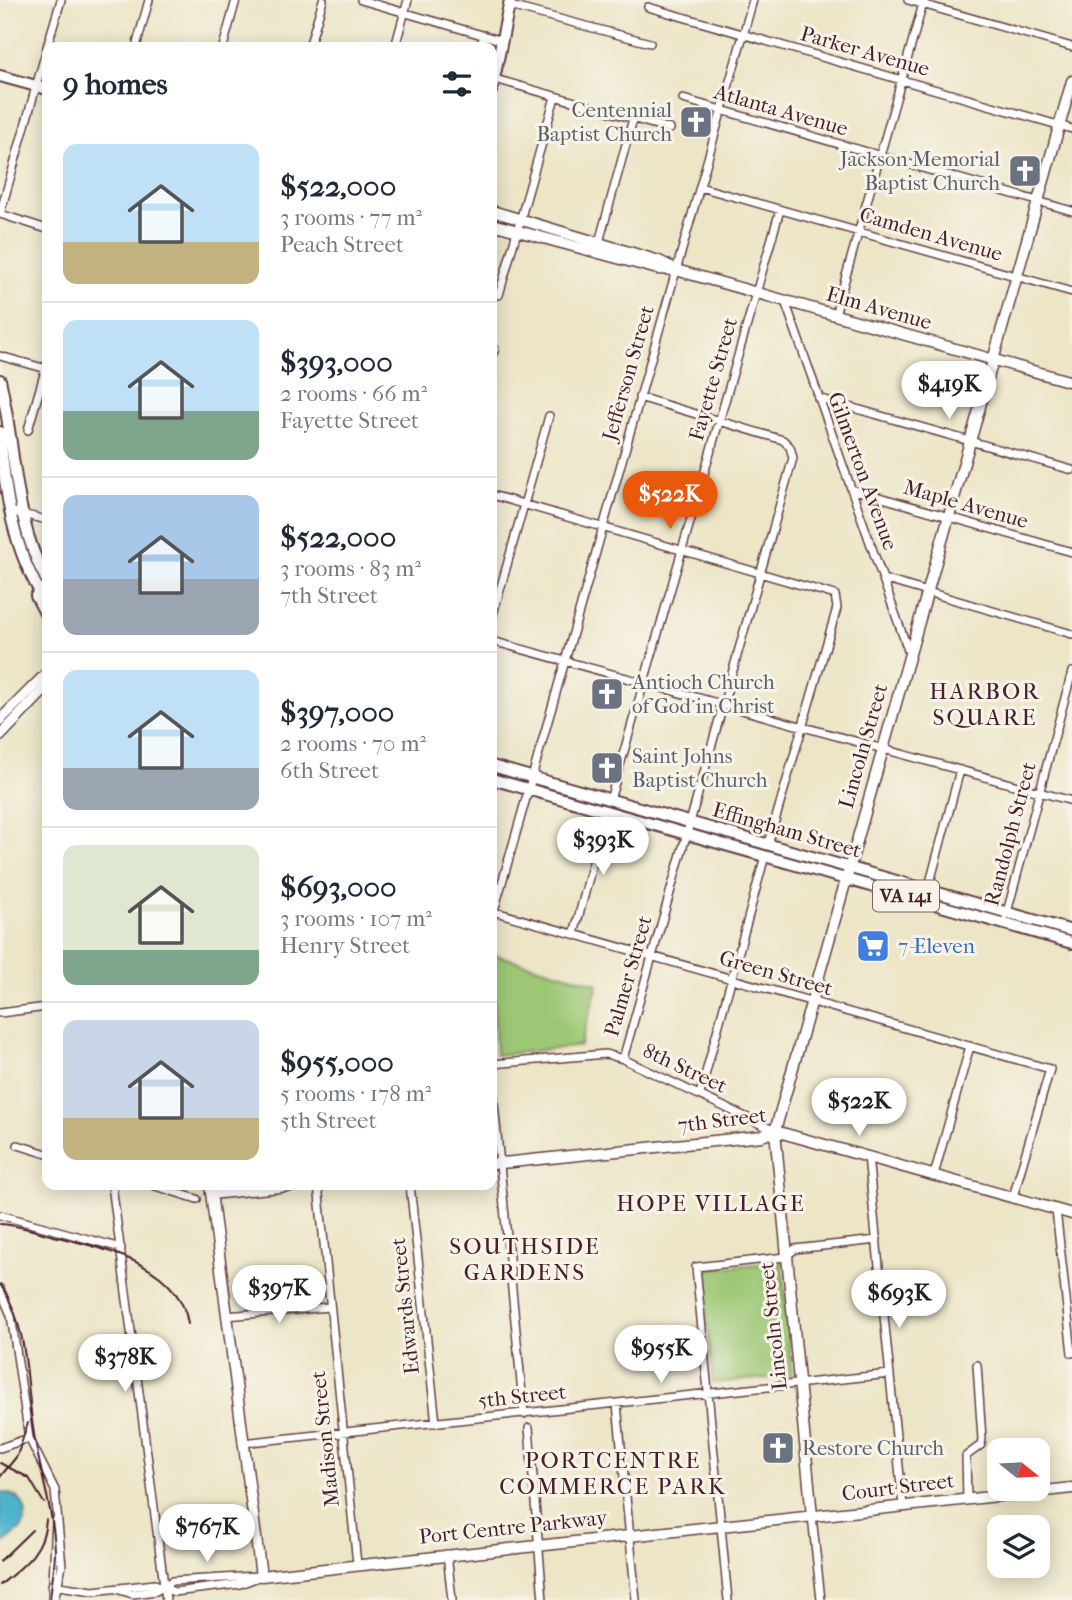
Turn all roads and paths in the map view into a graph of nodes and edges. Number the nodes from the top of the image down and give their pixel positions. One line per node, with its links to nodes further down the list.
1 (61, 0): 16 (street)
2 (149, 0): 17 (street)
3 (236, 0): 18 (street)
4 (323, 0): 19 (street)
5 (361, 0): 12 (street)
6 (408, 0): 12 (street)
7 (753, 0): 14 (street, Jefferson Street)
8 (908, 0): 9 (street)
9 (924, 2): 23 (street); 26 (street)
10 (510, 3): 15 (main road); 22 (street)
11 (648, 8): 14 (street, Parker Avenue)
12 (405, 12): 13 (street); 20 (street)
13 (484, 35): 15 (street); 21 (street)
14 (743, 35): 26 (street, Parker Avenue); 32 (street, Jefferson Street)
15 (504, 41): 24 (main road)
16 (48, 42)
17 (137, 42)
18 (224, 42)
19 (310, 42)
20 (396, 42)
21 (482, 42)
22 (650, 43)
23 (1072, 47)
24 (497, 68)
25 (0, 76): 29 (main road)
26 (901, 80): 34 (street, Parker Avenue); 37 (street)
27 (1072, 81): 34 (street, Lincoln Street)
28 (497, 85): 30 (street)
29 (42, 88): 43 (street)
30 (555, 97): 33 (street); 44 (street)
31 (682, 99): 32 (street, Atlanta Avenue)
32 (722, 111): 37 (street, Atlanta Avenue); 38 (street, Jefferson Street)
33 (633, 119): 36 (street); 49 (street)
34 (1059, 125): 35 (street, Parker Avenue); 39 (street, Lincoln Street)
35 (1072, 128)
36 (670, 129)
37 (879, 156): 39 (street, Atlanta Avenue); 48 (street)
38 (700, 187): 40 (street, Camden Avenue); 50 (street, Jefferson Street)
39 (1038, 201): 41 (street, Atlanta Avenue); 51 (street, Lincoln Street)
40 (780, 210): 48 (street, Camden Avenue); 52 (street, Fayette Street)
41 (1072, 211)
42 (497, 212): 44 (street, Elm Avenue)
43 (0, 214): 46 (street)
44 (519, 219): 47 (street); 49 (street, Elm Avenue)
45 (497, 225): 47 (street, Elm Avenue)
46 (42, 227)
47 (516, 231): 49 (street, Elm Avenue); 54 (street)
48 (858, 231): 51 (street, Camden Avenue); 56 (street)
49 (597, 247): 50 (street, Elm Avenue)
50 (676, 270): 52 (street, Elm Avenue); 63 (street, Jefferson Street)
51 (1017, 277): 53 (street, Camden Avenue); 58 (street, Lincoln Street)
52 (755, 292): 55 (street, Elm Avenue); 66 (street, Fayette Street)
53 (1072, 292)
54 (499, 295)
55 (785, 300): 56 (street, Elm Avenue); 64 (street, Gilmerton Avenue)
56 (835, 315): 58 (street, Elm Avenue)
57 (0, 356): 59 (street)
58 (993, 360): 61 (street, Elm Avenue); 69 (street, Lincoln Street)
59 (42, 366)
60 (0, 380): 75 (main road)
61 (1072, 382)
62 (42, 384): 67 (street)
63 (639, 397): 66 (street); 78 (street, Jefferson Street)
64 (818, 398): 69 (street); 71 (street, Gilmerton Avenue)
65 (549, 416): 73 (street)
66 (719, 421): 80 (street, Fayette Street); 83 (street, Palmer Street)
67 (28, 430)
68 (0, 432): 74 (main road)
69 (970, 441): 70 (street); 76 (street, Lincoln Street)
70 (1072, 470)
71 (851, 489): 76 (street, Maple Avenue); 84 (street, Gilmerton Avenue)
72 (497, 496): 73 (street)
73 (524, 504): 78 (street); 87 (street)
74 (9, 511): 75 (street); 79 (main road)
75 (22, 514): 77 (street); 82 (main road)
76 (948, 517): 81 (street, Maple Avenue); 85 (street, Lincoln Street)
77 (42, 519)
78 (603, 526): 80 (street); 92 (street, Jefferson Street)
79 (19, 548): 86 (main road); 88 (main road)
80 (683, 549): 83 (street); 95 (street, Fayette Street)
81 (1072, 552)
82 (42, 571)
83 (761, 572): 97 (street, Palmer Street); 99 (street)
84 (883, 579): 85 (street); 91 (street, Gilmerton Avenue)
85 (927, 592): 89 (street); 91 (street, Lincoln Street)
86 (42, 593)
87 (497, 600)
88 (42, 608)
89 (1072, 634)
90 (497, 642): 92 (street)
91 (909, 653): 101 (street, Lincoln Street)
92 (565, 661): 95 (street); 104 (street, Jefferson Street)
93 (1072, 672): 107 (street, Randolph Street)
94 (42, 678): 98 (street)
95 (644, 683): 97 (street); 108 (street, Fayette Street)
96 (42, 693): 100 (street)
97 (723, 705): 99 (street); 111 (street, Palmer Street)
98 (0, 720)
99 (803, 727): 101 (street); 112 (street)
100 (0, 736)
101 (882, 749): 103 (street); 113 (street, Lincoln Street)
102 (497, 768): 104 (main road, Effingham Street / VA 141)
103 (960, 770): 107 (street); 114 (street)
104 (531, 778): 106 (street, Jefferson Street); 108 (main road, Effingham Street / VA 141)
105 (497, 781): 106 (main road, Effingham Street / VA 141)
106 (528, 790): 110 (main road, Effingham Street / VA 141); 115 (street, Jefferson Street)
107 (1040, 792): 109 (street); 117 (street, Randolph Street)
108 (610, 800): 111 (main road, Effingham Street / VA 141)
109 (1072, 801)
110 (606, 813): 111 (main road, Effingham Street / VA 141); 119 (street)
111 (688, 828): 112 (main road, Effingham Street / VA 141); 121 (street, Palmer Street)
112 (767, 850): 113 (main road, Effingham Street / VA 141); 122 (street)
113 (846, 873): 114 (main road, Effingham Street / VA 141); 117 (main road, Effingham Street / VA 141); 123 (street, Lincoln Street)
114 (928, 890): 117 (main road, Effingham Street / VA 141)
115 (497, 897)
116 (497, 915): 119 (street, Green Street)
117 (1006, 918): 118 (main road, Effingham Street / VA 141); 120 (main road, Effingham Street / VA 141)
118 (1072, 931)
119 (573, 934): 121 (street, Green Street)
120 (1072, 943)
121 (652, 956): 122 (street, Green Street); 127 (street, Palmer Street)
122 (731, 979): 123 (street, Green Street); 129 (street)
123 (810, 1001): 126 (street, Green Street); 130 (street, Lincoln Street)
124 (42, 1008): 125 (street)
125 (0, 1013)
126 (970, 1046): 136 (street); 142 (street, Green Street)
127 (623, 1059): 128 (street, 8th Street); 129 (street, 8th Street)
128 (497, 1064)
129 (699, 1094): 130 (street, 8th Street)
130 (775, 1131): 133 (street, 7th Street); 134 (street, 7th Street); 149 (street, Lincoln Street)
131 (18, 1145): 132 (street)
132 (42, 1152)
133 (868, 1156): 136 (street, 7th Street); 147 (street)
134 (497, 1164)
135 (497, 1173): 159 (street)
136 (934, 1175): 142 (street, 7th Street)
137 (113, 1190): 148 (street)
138 (168, 1190): 143 (street)
139 (210, 1190): 152 (street)
140 (318, 1190): 151 (street, Madison Street)
141 (411, 1190): 160 (street, Edwards Street)
142 (1013, 1197): 144 (street, 7th Street)
143 (197, 1199)
144 (1056, 1210): 145 (street, 7th Street); 153 (street)
145 (1072, 1214)
146 (0, 1215): 148 (street)
147 (877, 1240): 149 (street); 155 (street)
148 (121, 1248): 177 (street)
149 (785, 1257): 156 (street, Lincoln Street); 157 (street)
150 (0, 1289): 163 (street)
151 (328, 1307): 152 (street); 162 (street, Madison Street)
152 (226, 1316): 164 (street)
153 (1072, 1353)
154 (977, 1365): 167 (street)
155 (890, 1374): 156 (street, 5th Street); 168 (street)
156 (798, 1384): 157 (street, 5th Street); 169 (street, Lincoln Street)
157 (708, 1394): 158 (street, 5th Street); 170 (street)
158 (617, 1404): 159 (street, 5th Street); 171 (street)
159 (524, 1414): 160 (street, 5th Street)
160 (436, 1423): 162 (street, 5th Street)
161 (529, 1428): 172 (street)
162 (342, 1433): 164 (street, 5th Street); 174 (street, Madison Street)
163 (29, 1438): 165 (street); 176 (street)
164 (242, 1443): 175 (street)
165 (0, 1448)
166 (1072, 1488): 167 (street, Court Street)
167 (967, 1498): 168 (street, Court Street)
168 (903, 1506): 169 (street, Court Street)
169 (812, 1516): 170 (street, Port Centre Parkway); 184 (street, Lincoln Street)
170 (721, 1525): 171 (street, Port Centre Parkway); 183 (street)
171 (629, 1534): 172 (street, Port Centre Parkway); 182 (street)
172 (538, 1545): 173 (street, Port Centre Parkway); 181 (street)
173 (447, 1554): 174 (street, Port Centre Parkway); 180 (street)
174 (357, 1564): 175 (street, Port Centre Parkway)
175 (261, 1576): 177 (street)
176 (56, 1586): 177 (street); 178 (street)
177 (164, 1587): 179 (street)
178 (53, 1600)
179 (166, 1600)
180 (453, 1600)
181 (543, 1600)
182 (636, 1600)
183 (728, 1600)
184 (821, 1600)

